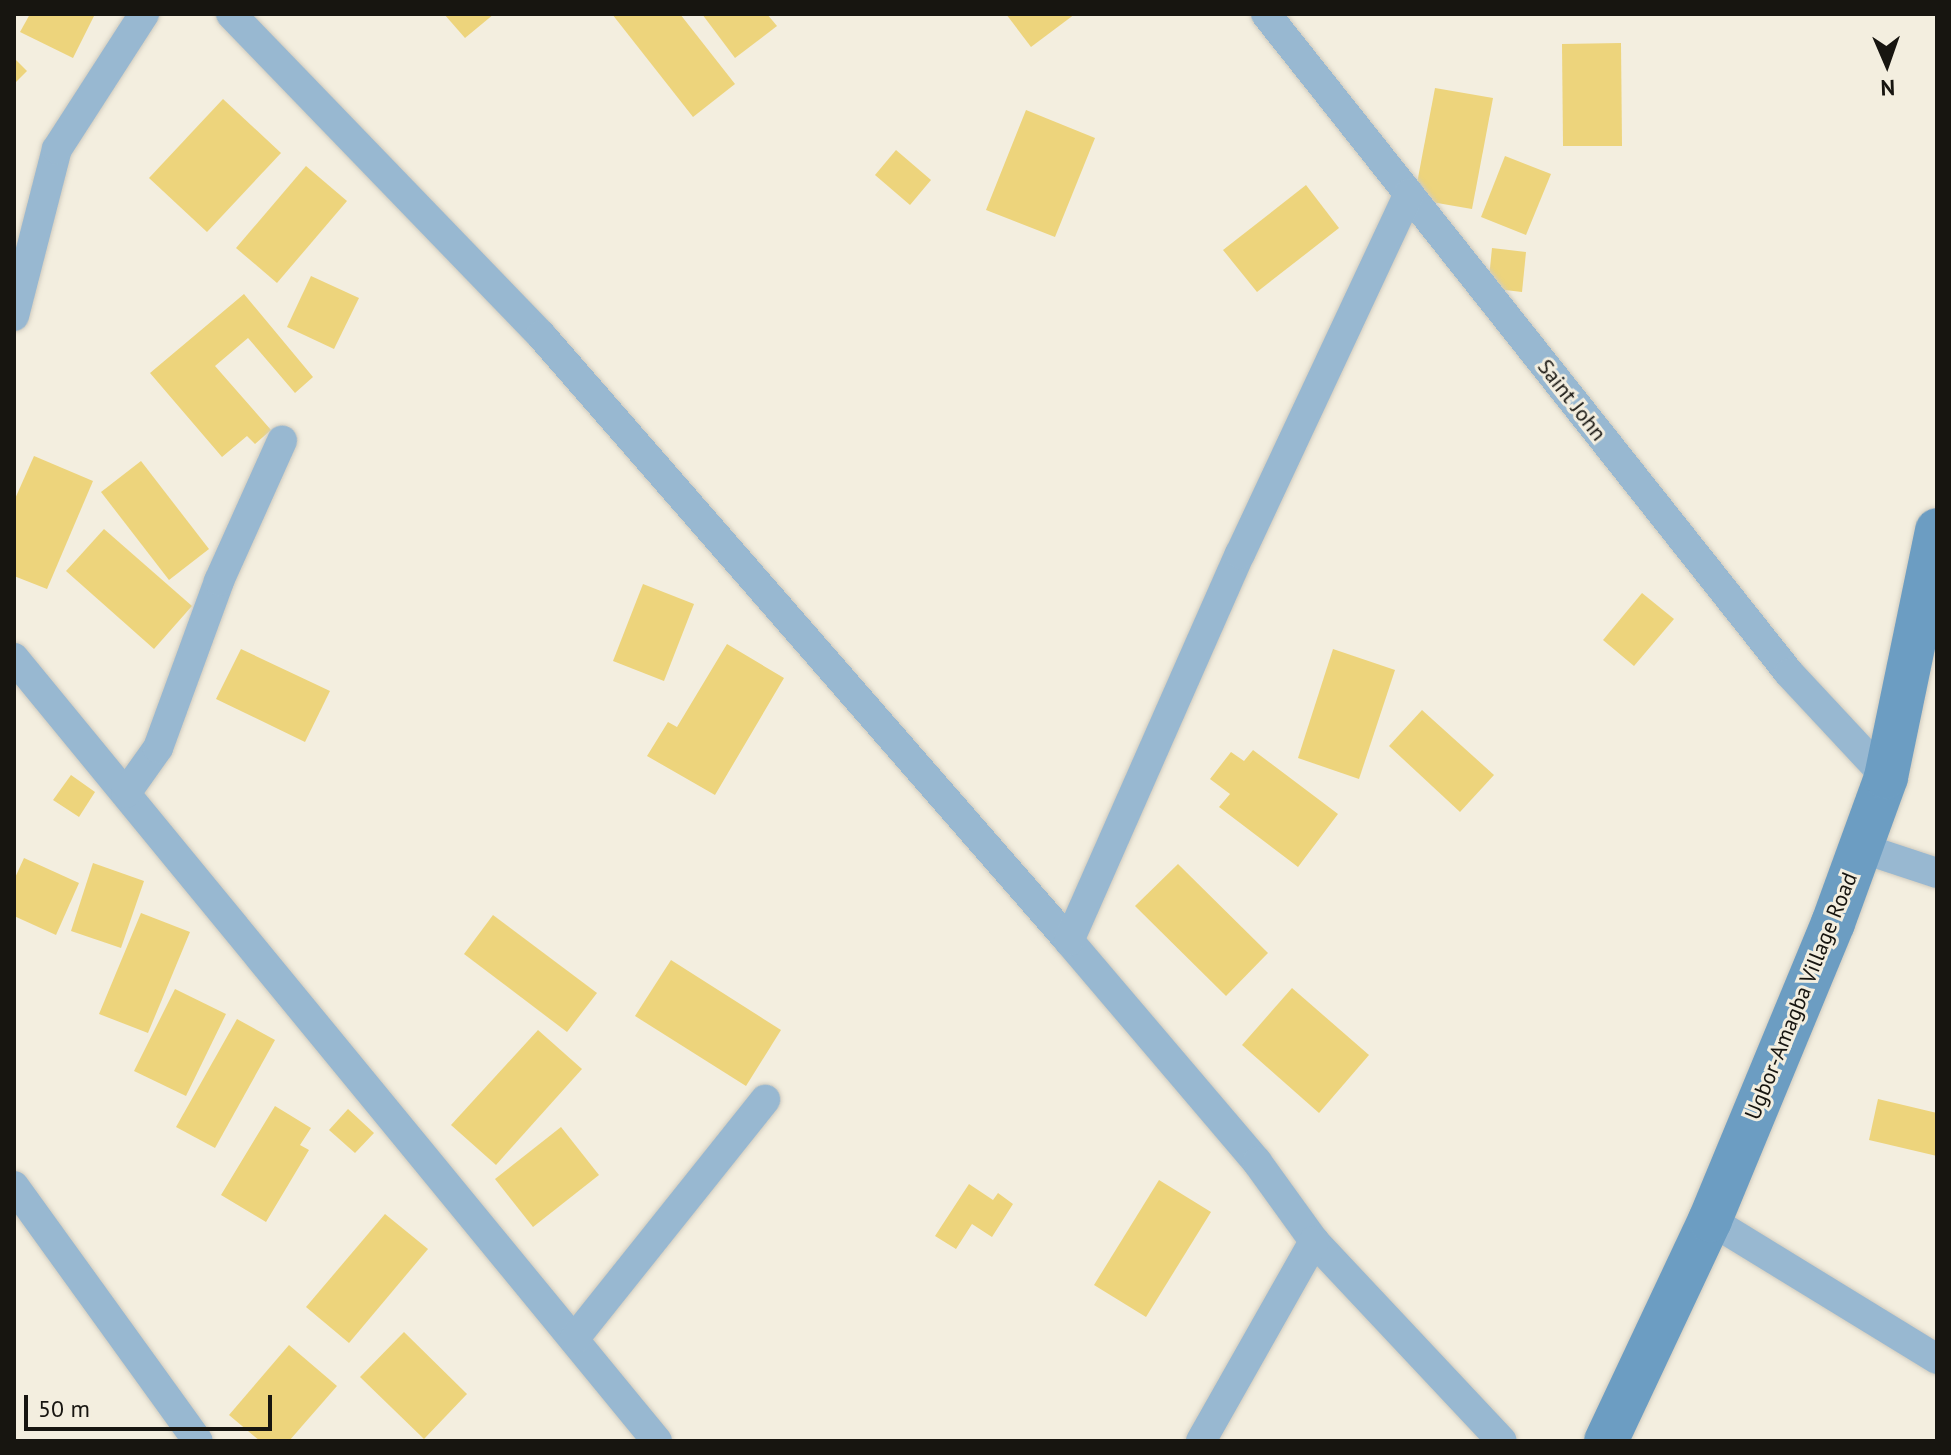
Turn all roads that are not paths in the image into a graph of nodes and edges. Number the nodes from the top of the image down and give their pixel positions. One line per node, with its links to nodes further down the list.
1 (144, 14): 5 (street)
2 (231, 14): 13 (street)
3 (1266, 14): 4 (street, Saint John)
4 (1409, 194): 9 (street, Saint John); 13 (street)
5 (14, 316)
6 (282, 441): 10 (street)
7 (1937, 530): 9 (street, Ugbor-Amagba Village Road)
8 (14, 658): 10 (street)
9 (1886, 777): 11 (street, Ugbor-Amagba Village Road)
10 (126, 793): 18 (street)
11 (1861, 848): 12 (street); 16 (street, Ugbor-Amagba Village Road)
12 (1937, 873)
13 (1069, 941): 17 (street)
14 (765, 1100): 18 (street)
15 (14, 1186): 20 (street)
16 (1710, 1220): 19 (street); 24 (street, Ugbor-Amagba Village Road)
17 (1314, 1241): 22 (street); 23 (street)
18 (575, 1338): 21 (street)
19 (1937, 1359)
20 (198, 1441)
21 (657, 1441)
22 (1201, 1441)
23 (1502, 1441)
24 (1606, 1441)

